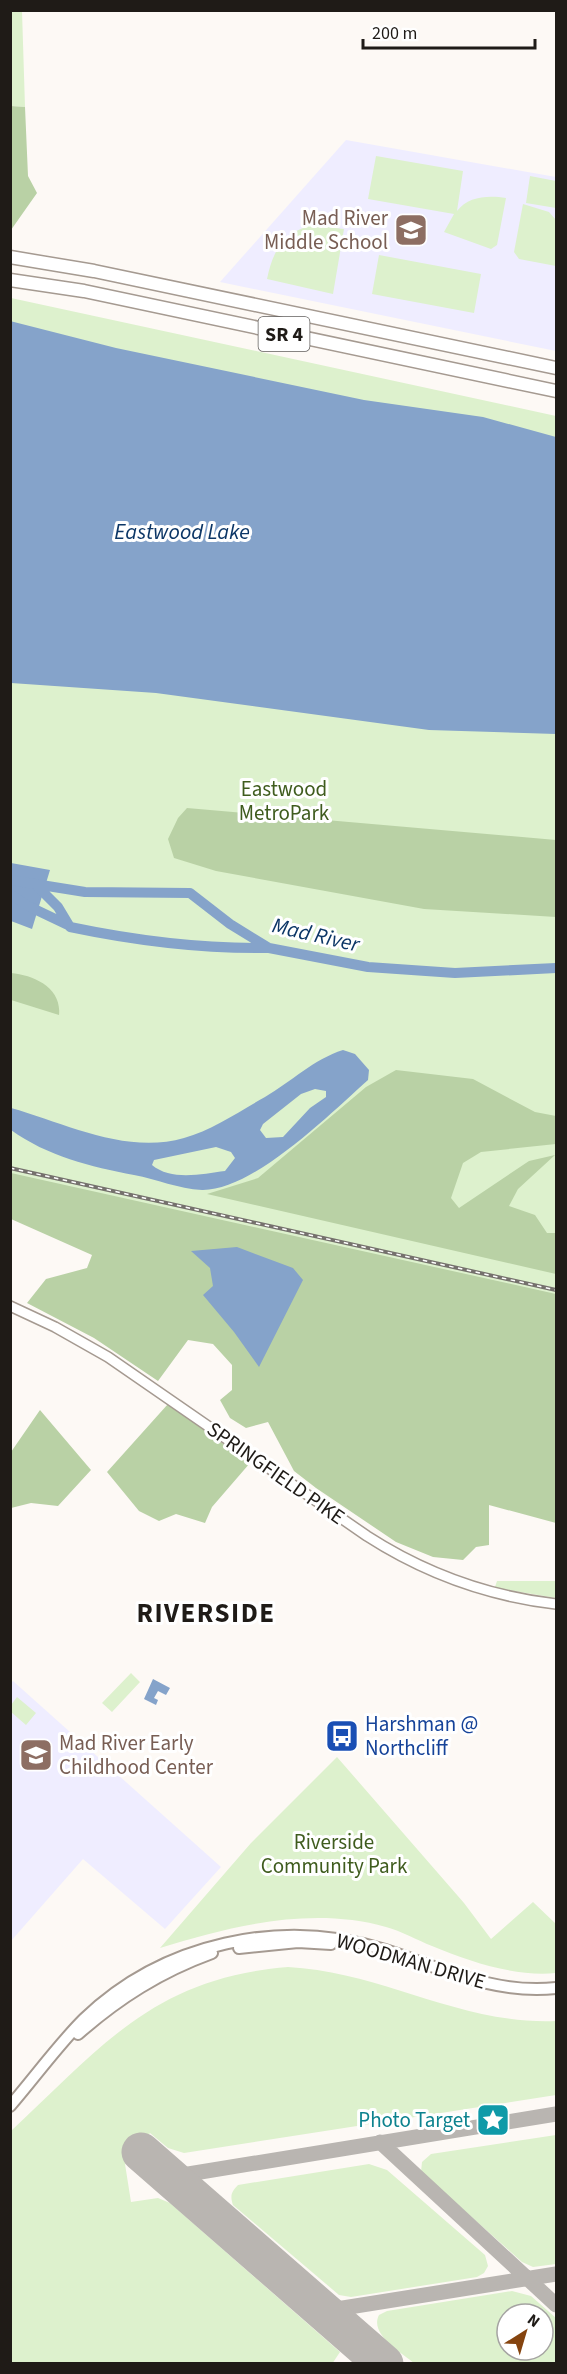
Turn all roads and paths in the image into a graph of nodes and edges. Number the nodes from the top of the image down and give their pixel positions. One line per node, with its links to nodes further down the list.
1 (10, 257): 3 (highway, SR 4)
2 (10, 280): 4 (highway, SR 4)
3 (556, 368)
4 (556, 391)
5 (10, 1306): 6 (main road, SPRINGFIELD PIKE)
6 (556, 1604)
7 (556, 1988): 9 (main road, WOODMAN DRIVE)
8 (556, 1995): 9 (main road, WOODMAN DRIVE)
9 (53, 2056): 10 (main road, WOODMAN DRIVE)
10 (10, 2106)

